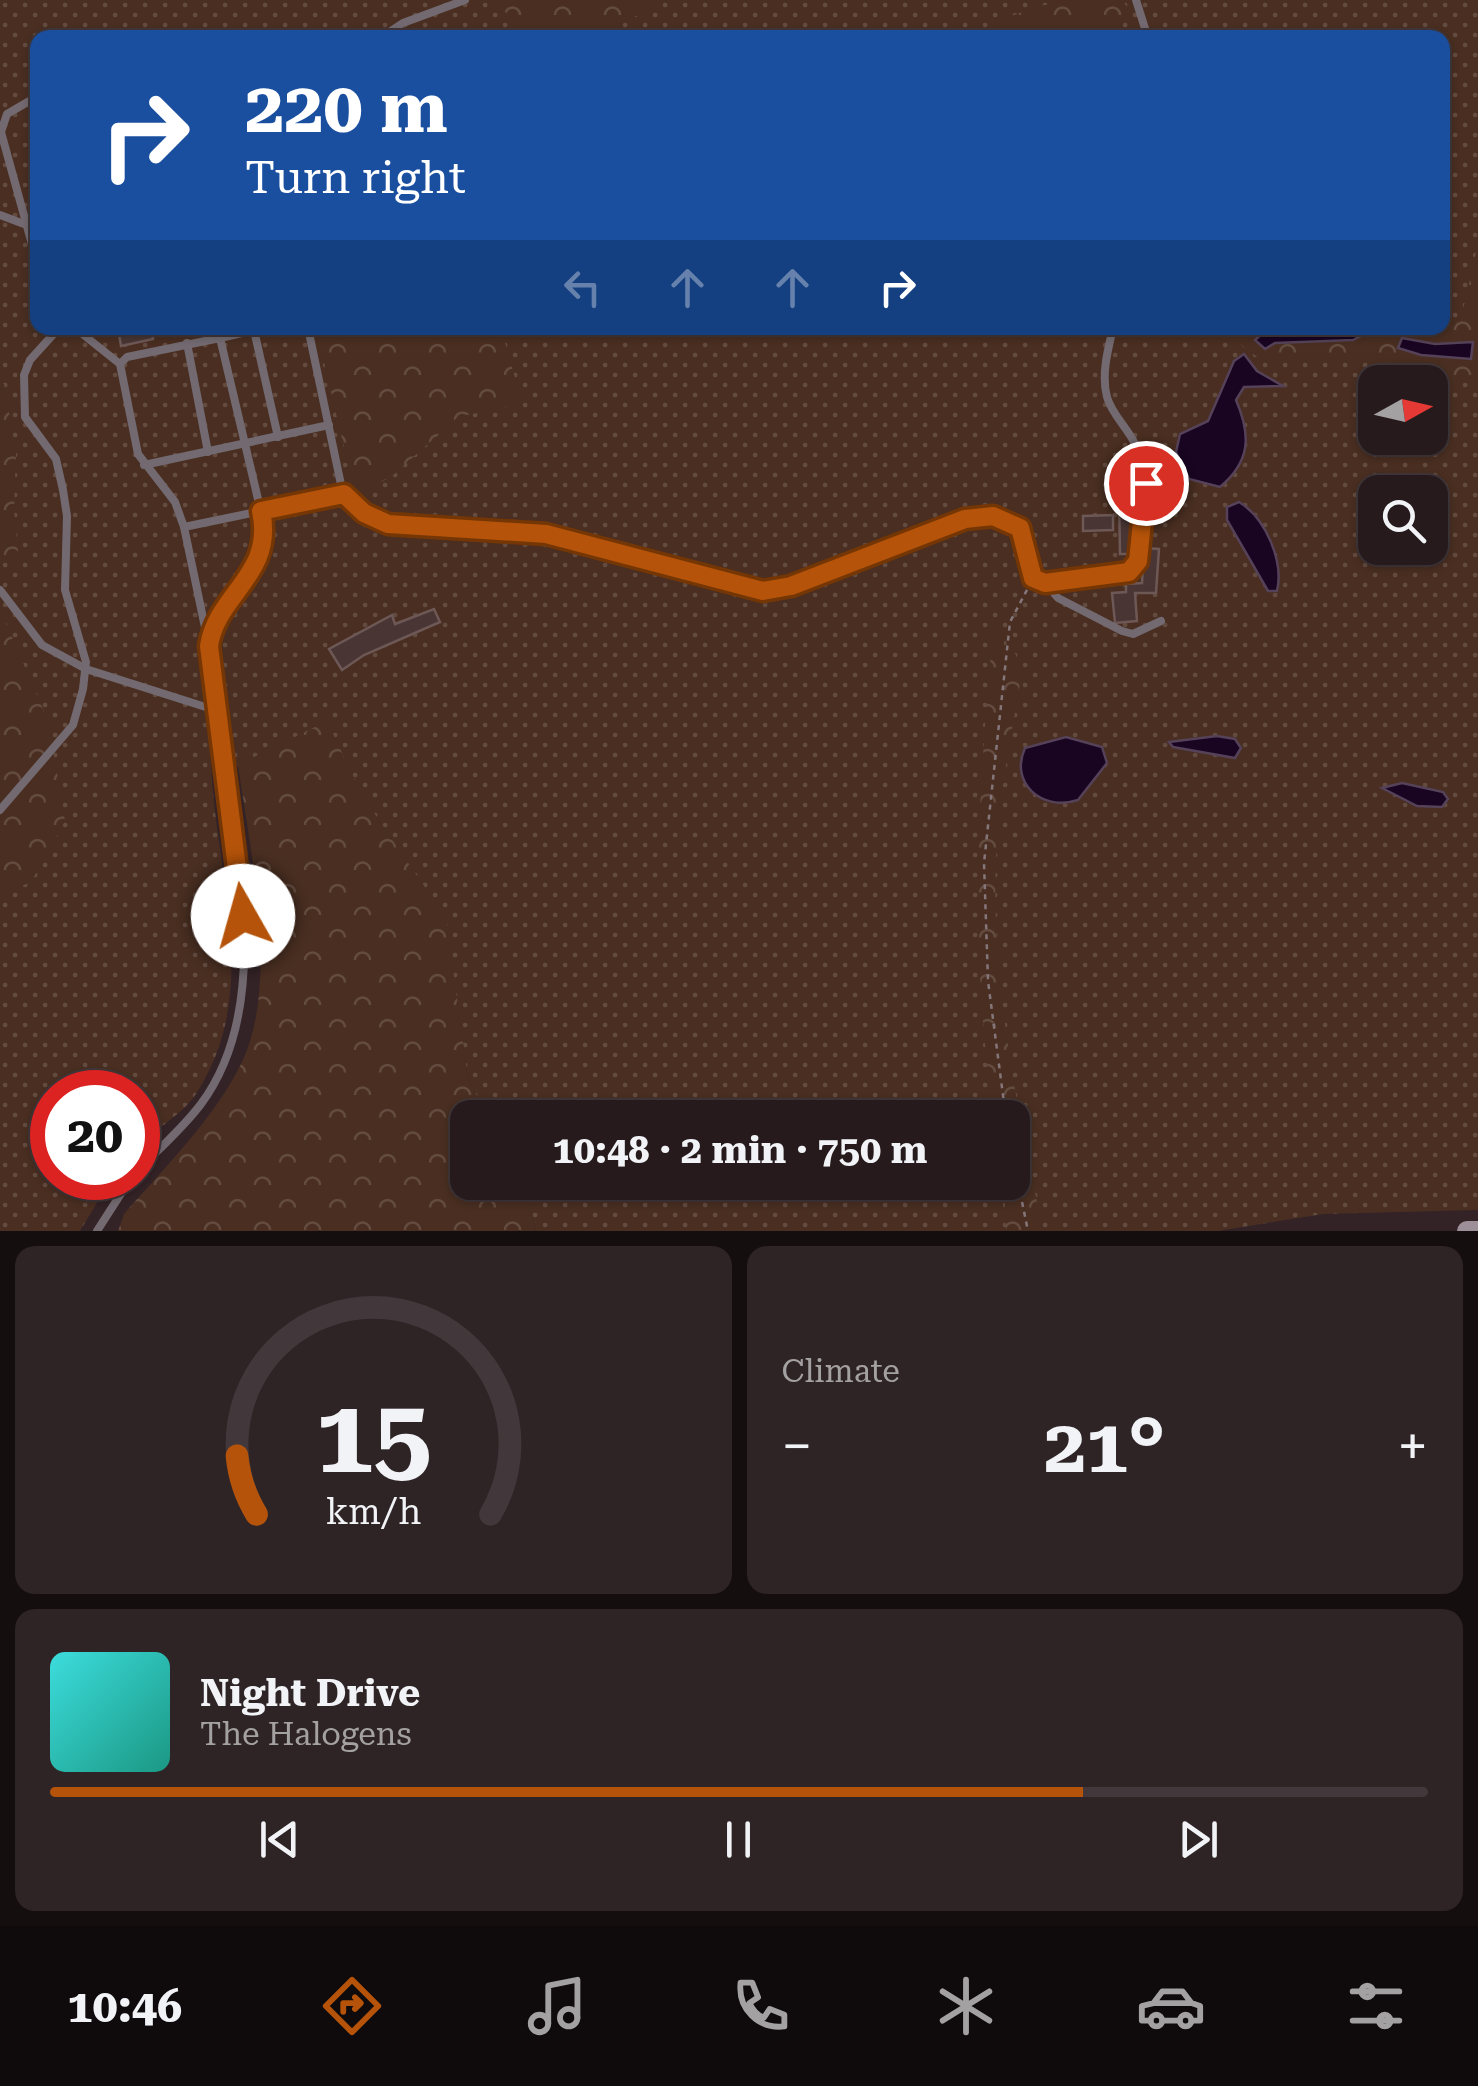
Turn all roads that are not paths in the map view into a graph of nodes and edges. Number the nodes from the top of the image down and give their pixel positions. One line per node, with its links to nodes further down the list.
1 (465, 0): 3 (lane)
2 (1136, 0): 4 (lane)
3 (392, 30)
4 (1145, 30)
5 (30, 101): 7 (lane)
6 (0, 216): 7 (lane)
7 (24, 224): 8 (lane)
8 (30, 242)
9 (53, 335): 30 (lane)
10 (83, 335): 17 (lane)
11 (212, 335): 16 (lane)
12 (219, 335): 20 (lane)
13 (255, 335): 19 (lane)
14 (310, 335): 18 (lane)
15 (1111, 335): 26 (lane)
16 (187, 342): 17 (lane); 21 (lane)
17 (120, 364): 22 (lane)
18 (329, 425): 19 (lane); 23 (lane)
19 (278, 437): 20 (lane)
20 (246, 444): 21 (lane); 24 (lane)
21 (208, 452): 22 (lane)
22 (144, 465): 25 (lane)
23 (344, 494): 24 (lane); 26 (lane)
24 (261, 511): 25 (lane); 29 (lane)
25 (184, 527): 29 (lane)
26 (1045, 583): 28 (lane)
27 (0, 590): 30 (lane)
28 (1161, 620)
29 (209, 646): 31 (lane)
30 (86, 669): 31 (lane); 32 (lane)
31 (215, 710): 33 (lane)
32 (0, 810)
33 (160, 1147)
34 (117, 1200): 35 (lane)
35 (97, 1231)
36 (1467, 1231): 37 (street)
37 (1478, 1231)

